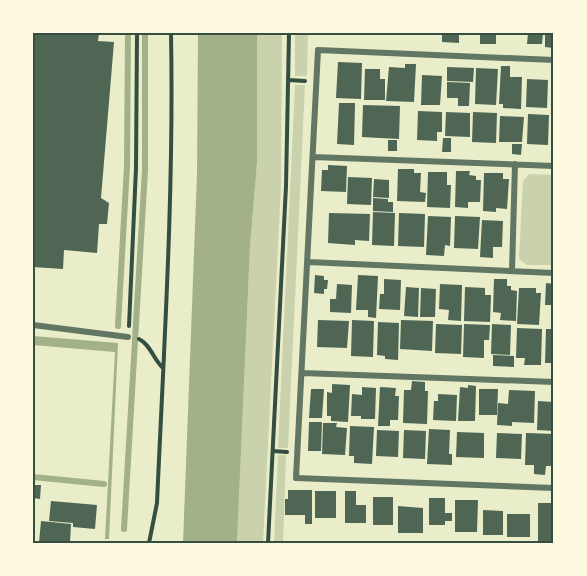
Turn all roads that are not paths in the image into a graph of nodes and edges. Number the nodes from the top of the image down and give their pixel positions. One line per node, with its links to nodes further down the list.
1 (554, 60): 2 (street)
2 (313, 157): 3 (street); 5 (street)
3 (515, 164): 4 (street); 6 (street)
4 (554, 166)
5 (308, 262): 6 (street); 10 (street)
6 (512, 271): 7 (street)
7 (554, 273)
8 (33, 325): 9 (street)
9 (128, 337)
10 (302, 373): 11 (street); 12 (street)
11 (554, 382)
12 (554, 488)

